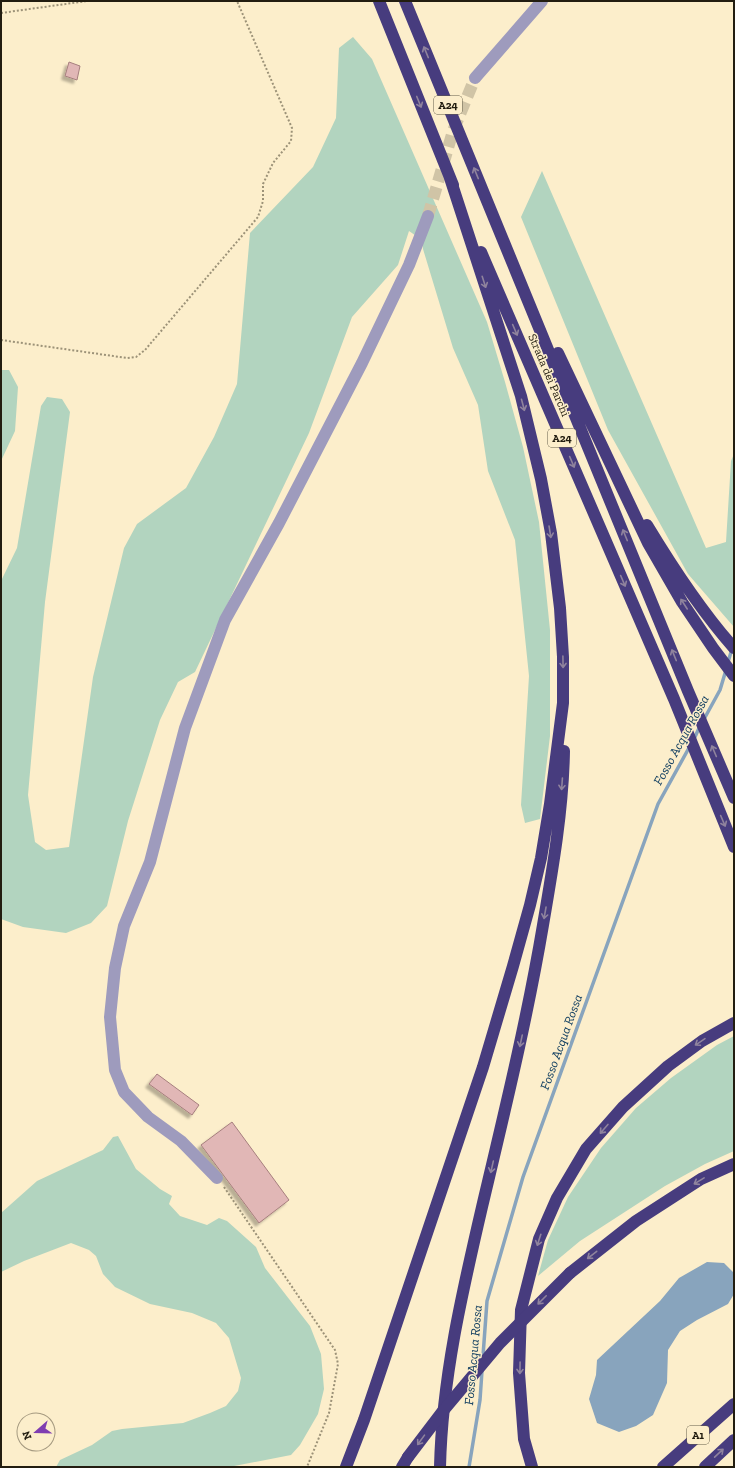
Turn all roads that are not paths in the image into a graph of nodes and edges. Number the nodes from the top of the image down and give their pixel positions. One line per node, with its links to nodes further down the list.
1 (379, 1): 5 (highway, Strada dei Parchi / A24, one-way to 5)
2 (405, 1): 6 (highway, Strada dei Parchi / A24, one-way to 2)
3 (542, 1): 4 (lane)
4 (475, 78)
5 (450, 178): 11 (highway, one-way to 11); 13 (highway, Strada dei Parchi / A24, one-way to 13)
6 (491, 209): 8 (highway); 12 (highway, Strada dei Parchi / A24, one-way to 6)
7 (428, 216): 16 (lane)
8 (589, 419): 9 (highway); 10 (highway, one-way to 8)
9 (734, 648)
10 (734, 676)
11 (563, 703): 20 (highway); 21 (highway, one-way to 21)
12 (734, 798)
13 (734, 847)
14 (734, 1023): 22 (highway, one-way to 22)
15 (734, 1164): 19 (highway, one-way to 19, bridge)
16 (217, 1178)
17 (734, 1404): 23 (highway, A1)
18 (734, 1440): 24 (highway, A1, one-way to 18)
19 (405, 1462)
20 (346, 1467)
21 (440, 1467)
22 (532, 1467)
23 (663, 1467)
24 (705, 1467)

